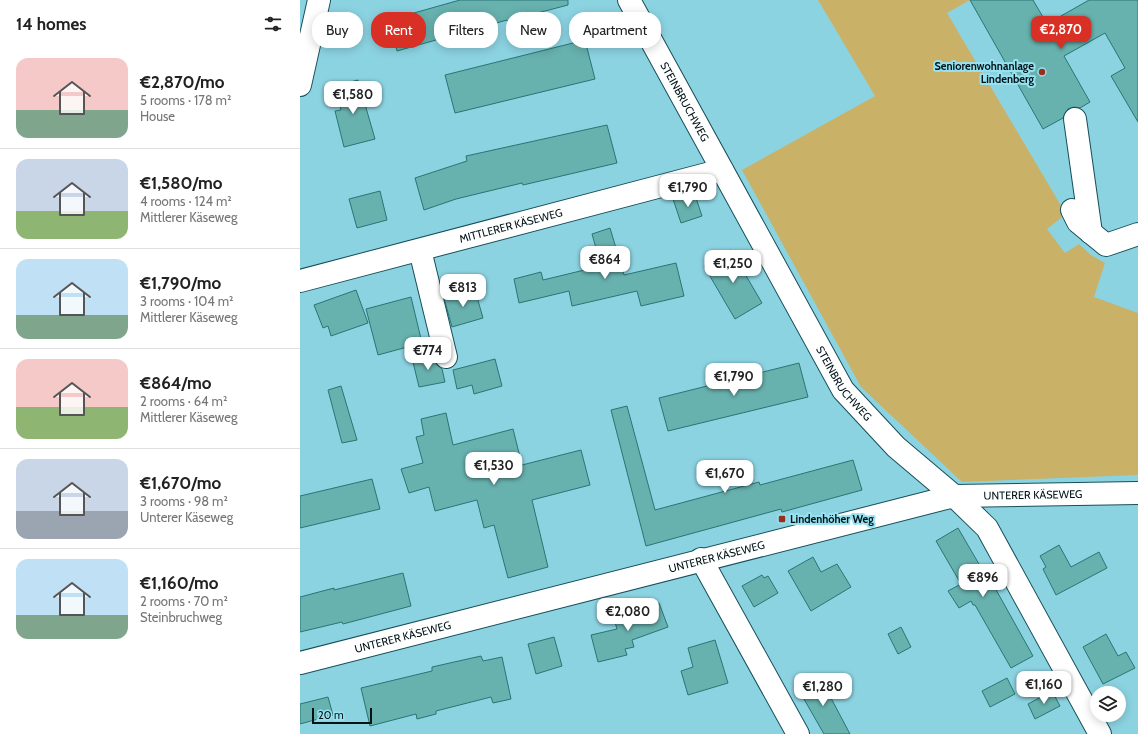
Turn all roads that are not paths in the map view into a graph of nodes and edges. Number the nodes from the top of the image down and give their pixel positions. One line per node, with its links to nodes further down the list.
1 (319, 0): 3 (street)
2 (628, 0): 5 (street, STEINBRUCHWEG)
3 (300, 85)
4 (1075, 119): 7 (street)
5 (722, 170): 9 (street, MITTLERER KÄSEWEG); 13 (street, STEINBRUCHWEG)
6 (1072, 210): 7 (street)
7 (1092, 233): 8 (street)
8 (1138, 234)
9 (420, 250): 10 (street, MITTLERER KÄSEWEG); 11 (street)
10 (300, 282)
11 (446, 357)
12 (1138, 493): 13 (street, UNTERER KÄSEWEG)
13 (954, 496): 14 (street, UNTERER KÄSEWEG); 17 (street, STEINBRUCHWEG)
14 (701, 559): 15 (street, UNTERER KÄSEWEG); 16 (street)
15 (300, 663)
16 (798, 734)
17 (1100, 734)

